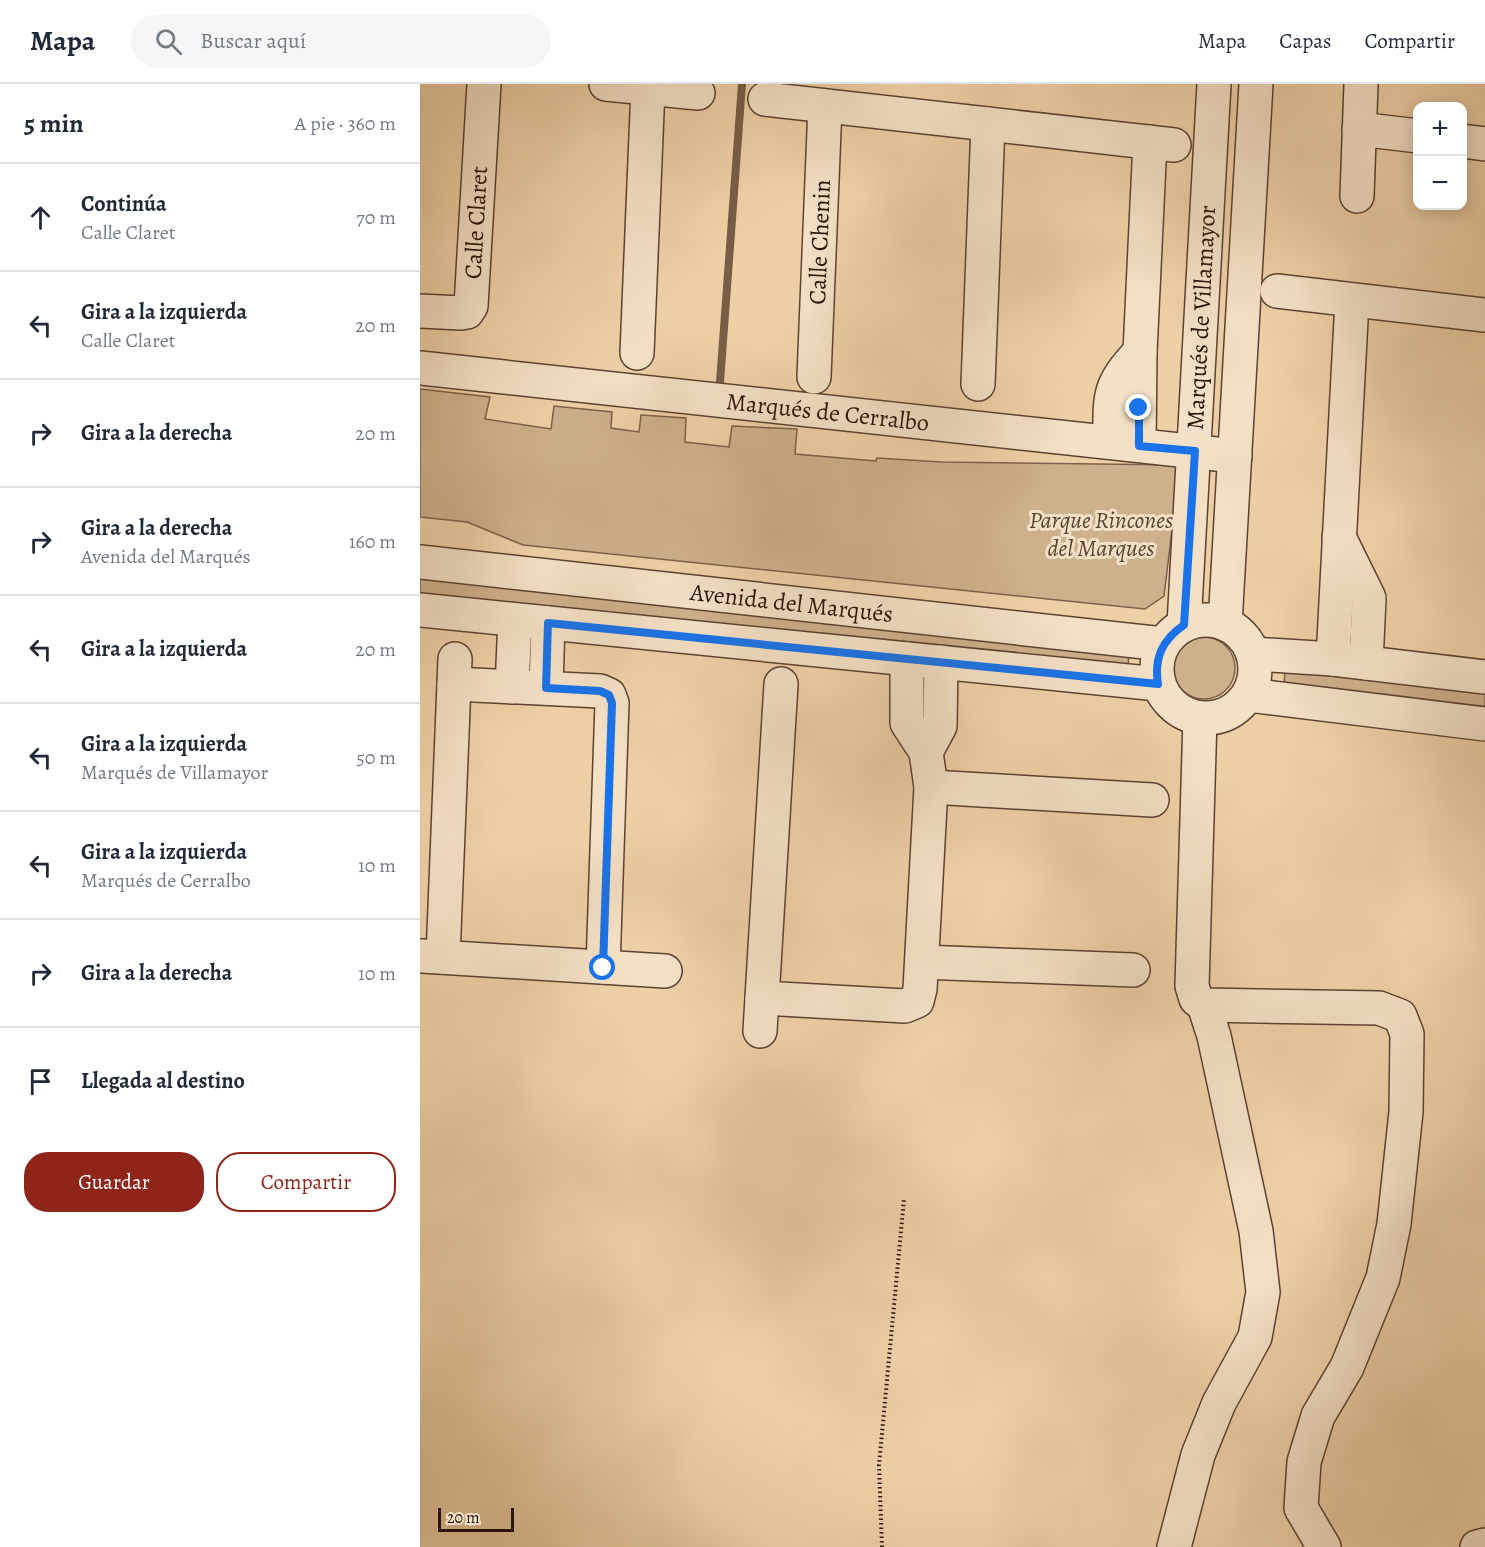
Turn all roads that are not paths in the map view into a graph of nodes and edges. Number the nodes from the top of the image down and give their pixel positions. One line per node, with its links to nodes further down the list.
1 (484, 84): 18 (street, Calle Claret)
2 (606, 84): 6 (street)
3 (1214, 84): 25 (street, Marqués de Villamayor)
4 (1256, 84): 26 (street, Marqués de Villamayor)
5 (1361, 84): 11 (street)
6 (648, 88): 7 (street); 20 (street)
7 (698, 93)
8 (765, 99): 9 (street)
9 (825, 106): 10 (street); 22 (street, Calle Chenin)
10 (988, 124): 23 (street); 24 (street)
11 (1359, 129): 12 (street); 15 (street)
12 (1413, 135)
13 (1467, 142): 14 (street)
14 (1485, 144)
15 (1357, 196)
16 (1277, 291): 17 (street)
17 (1352, 301): 19 (street); 27 (street)
18 (420, 310)
19 (1485, 315)
20 (637, 353)
21 (420, 368): 24 (street, Marqués de Cerralbo)
22 (814, 377)
23 (978, 384)
24 (1124, 444): 25 (street, Marqués de Cerralbo)
25 (1195, 451): 26 (street, Marqués de Cerralbo); 33 (street, Marqués de Villamayor)
26 (1235, 456): 32 (street, Marqués de Villamayor)
27 (1339, 537): 36 (street); 38 (street)
28 (420, 562): 33 (street, Avenida del Marqués)
29 (420, 610): 30 (street, Avenida del Marqués)
30 (515, 620): 31 (street, Avenida del Marqués); 42 (street)
31 (548, 623): 35 (street, Avenida del Marqués); 43 (street)
32 (1225, 624): 33 (street); 34 (street)
33 (1174, 634): 41 (street)
34 (1253, 654): 36 (street); 44 (street)
35 (907, 659): 37 (street, Avenida del Marqués); 47 (street)
36 (1333, 659): 38 (street)
37 (941, 662): 41 (street, Avenida del Marqués); 47 (street)
38 (1366, 663): 39 (street)
39 (1485, 677)
40 (781, 684): 56 (street)
41 (1158, 684): 45 (street)
42 (512, 687): 43 (street); 49 (street)
43 (546, 688): 53 (street)
44 (1248, 695): 45 (street); 46 (street)
45 (1200, 718): 57 (street)
46 (1485, 724)
47 (926, 752): 48 (street)
48 (931, 787): 50 (street); 52 (street)
49 (434, 792): 51 (street)
50 (1152, 800)
51 (431, 957): 53 (street)
52 (922, 962): 54 (street); 56 (street)
53 (603, 968): 55 (street)
54 (1133, 970)
55 (665, 971)
56 (762, 998): 58 (street)
57 (1204, 1005): 60 (street); 61 (street)
58 (760, 1031)
59 (1485, 1545): 62 (street)
60 (1174, 1547)
61 (1324, 1547)
62 (1477, 1547)

